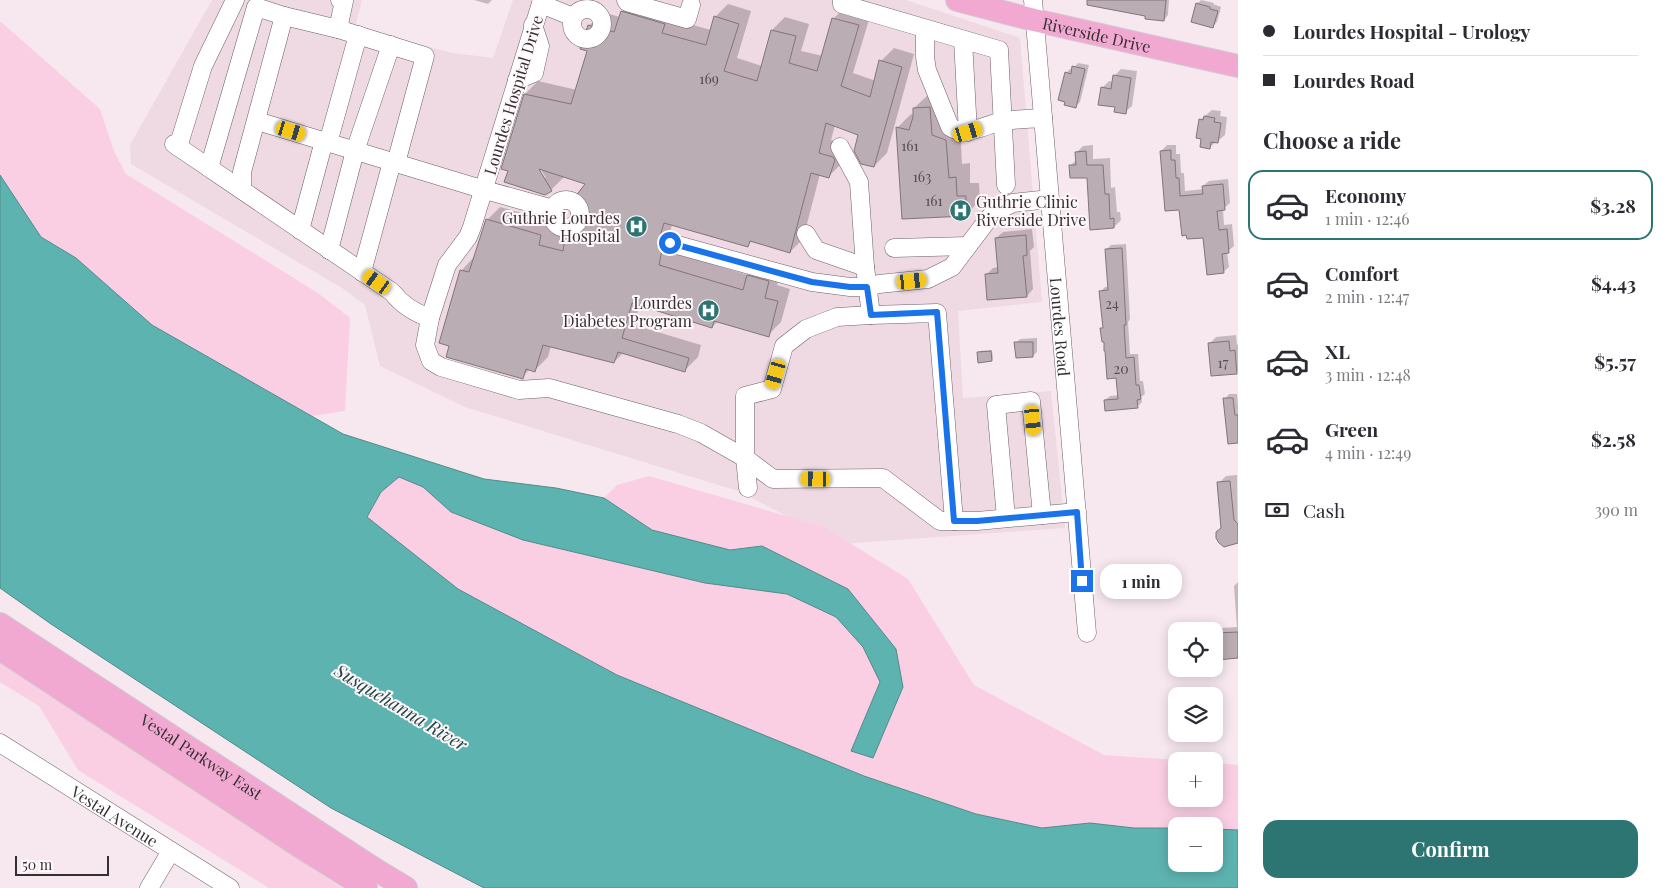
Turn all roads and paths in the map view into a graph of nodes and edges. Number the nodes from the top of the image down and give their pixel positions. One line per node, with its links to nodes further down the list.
1 (237, 0): 8 (street); 26 (street)
2 (340, 0): 12 (street)
3 (626, 0): 7 (street)
4 (842, 0): 13 (street)
5 (957, 0): 9 (main road, Riverside Drive)
6 (542, 2): 11 (street); 29 (street, Lourdes Hospital Drive)
7 (686, 2)
8 (256, 7): 10 (street); 26 (street)
9 (1033, 10): 17 (main road, Riverside Drive); 18 (street, Lourdes Road)
10 (284, 16): 12 (street); 19 (street)
11 (573, 17)
12 (338, 29): 14 (street)
13 (925, 29): 15 (street); 21 (street)
14 (358, 35): 16 (street); 22 (street)
15 (963, 40): 20 (street); 21 (street)
16 (391, 45): 24 (street); 25 (street)
17 (1238, 66)
18 (1043, 118): 20 (street); 30 (street, Lourdes Road)
19 (257, 121): 22 (street); 28 (street)
20 (1003, 121): 21 (street); 27 (street)
21 (968, 132)
22 (326, 142): 24 (street); 32 (street)
23 (840, 147): 38 (street)
24 (355, 151): 25 (street); 37 (street)
25 (394, 162): 29 (street); 39 (street)
26 (209, 168): 28 (street)
27 (1006, 185)
28 (242, 190): 32 (street)
29 (485, 190): 31 (street); 42 (street, Lourdes Hospital Drive)
30 (1050, 199): 35 (street); 45 (street, Lourdes Road)
31 (553, 209)
32 (300, 230): 37 (street)
33 (806, 234): 38 (street)
34 (670, 243): 40 (street)
35 (968, 246): 36 (street); 40 (street)
36 (894, 248)
37 (329, 250): 39 (street)
38 (865, 267): 40 (street)
39 (362, 272): 42 (street)
40 (867, 287): 41 (street)
41 (871, 315): 43 (street); 48 (street)
42 (430, 318): 43 (street, Lourdes Hospital Drive)
43 (745, 458): 44 (street); 48 (street)
44 (748, 488)
45 (1077, 512): 46 (street); 50 (street, Lourdes Road)
46 (1042, 515): 47 (street); 47 (street)
47 (1006, 518): 48 (street)
48 (954, 521)
49 (0, 624): 57 (main road, Vestal Parkway East)
50 (1087, 633)
51 (0, 648): 56 (main road, Vestal Parkway East)
52 (0, 743): 53 (street, Vestal Avenue)
53 (171, 851): 54 (street); 55 (street, Vestal Avenue)
54 (149, 888)
55 (230, 888)
56 (366, 888)
57 (406, 888)

